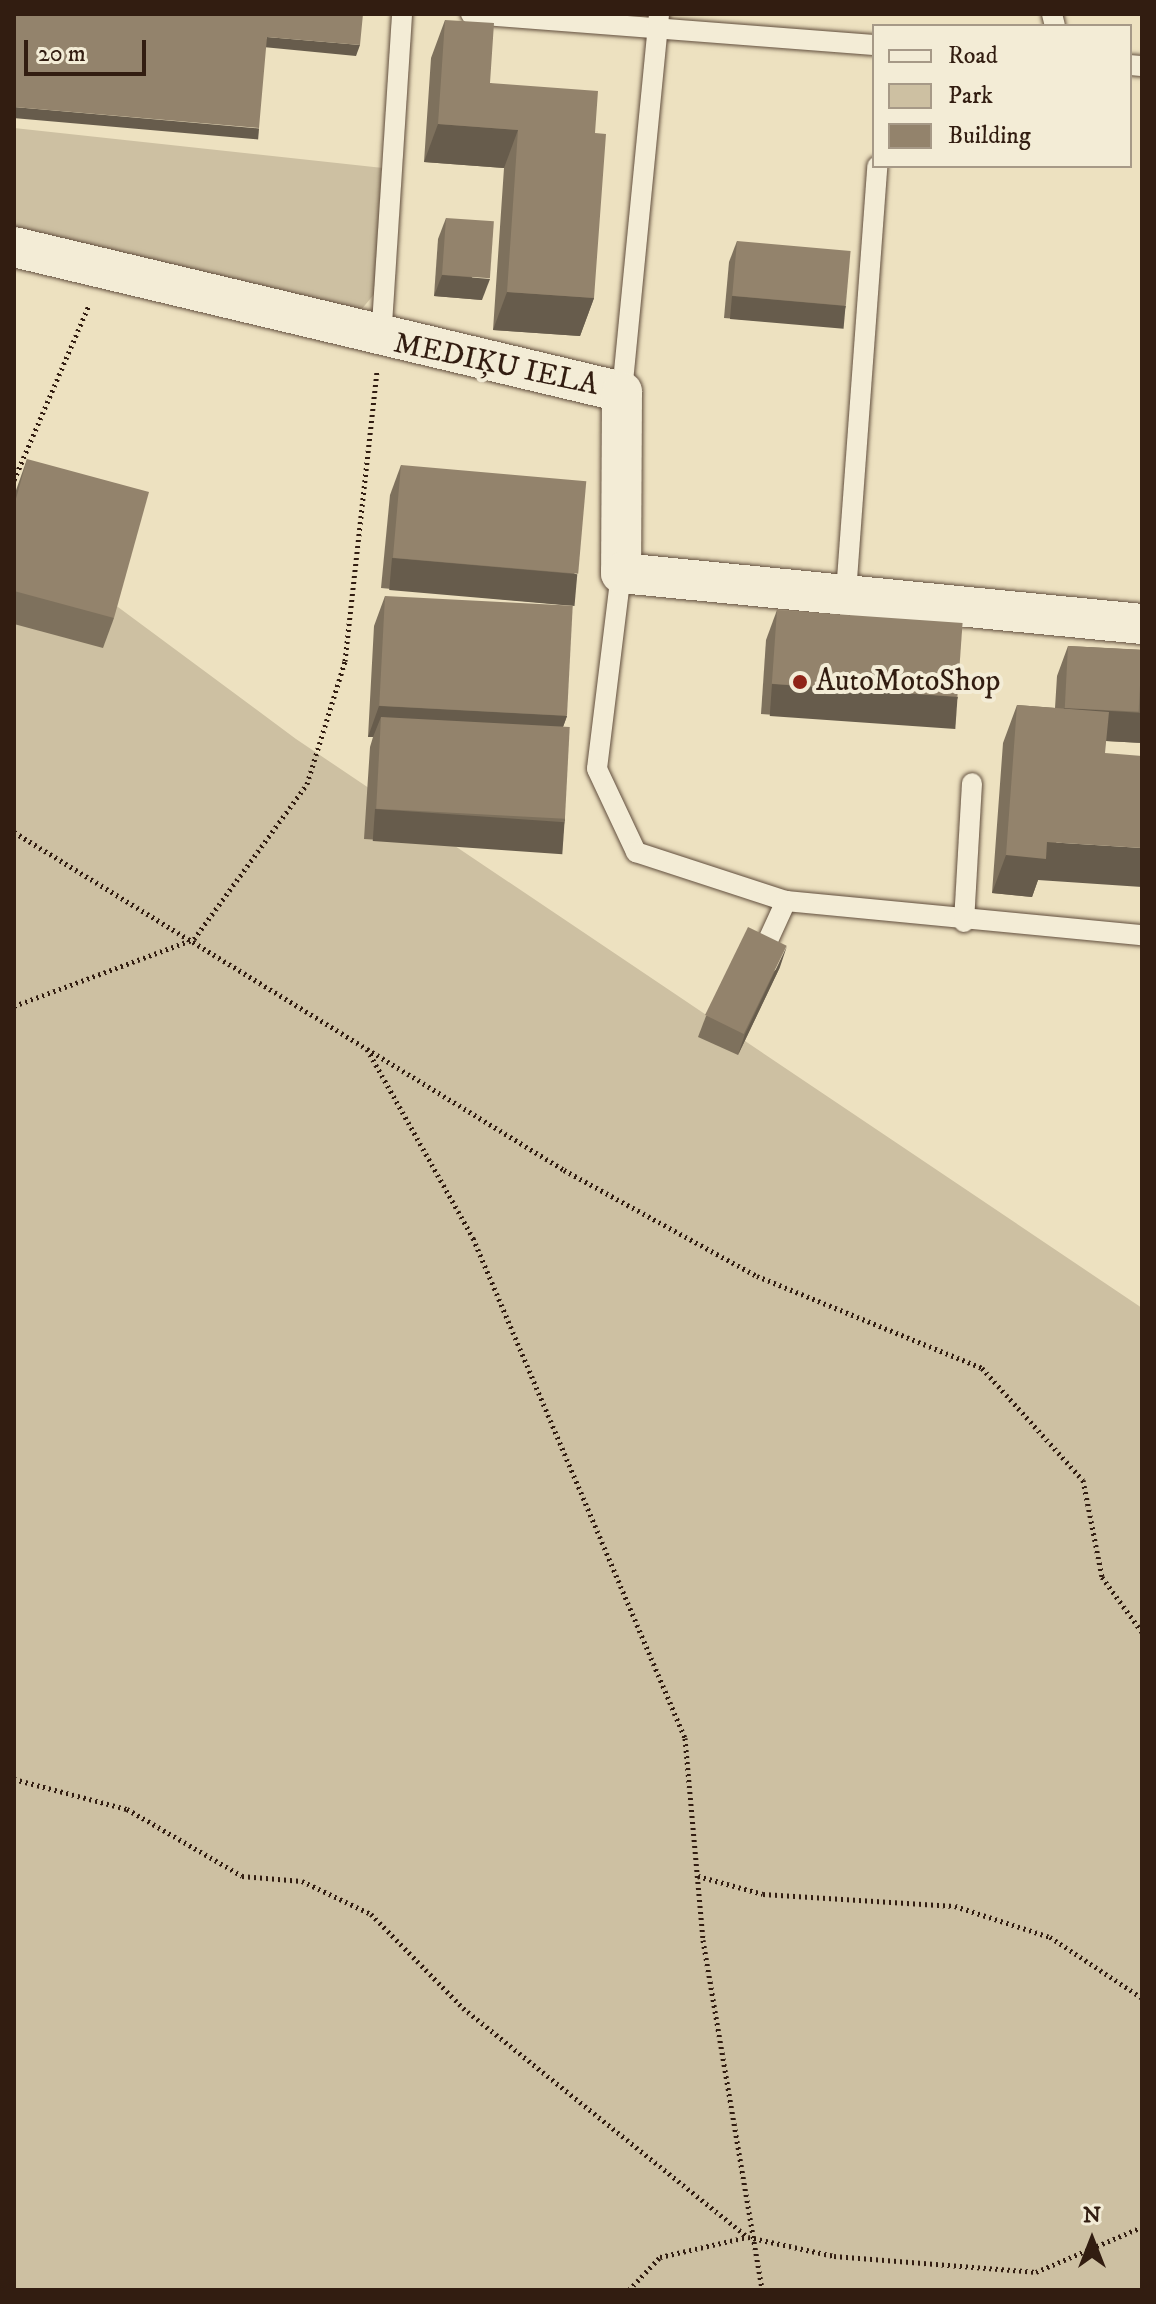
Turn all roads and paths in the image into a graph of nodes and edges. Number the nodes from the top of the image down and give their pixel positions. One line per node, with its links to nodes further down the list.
1 (402, 14): 8 (lane)
2 (471, 14): 3 (lane)
3 (658, 22): 4 (lane); 9 (lane)
4 (872, 45)
5 (877, 168): 12 (lane)
6 (14, 247): 7 (street, MEDIĶU IELA)
7 (105, 267): 8 (street, MEDIĶU IELA); 10 (path)
8 (381, 340): 9 (street, MEDIĶU IELA); 19 (path)
9 (622, 392): 11 (street, MEDIĶU IELA)
10 (14, 480)
11 (621, 573): 12 (street); 16 (lane)
12 (846, 593): 13 (street)
13 (1142, 624)
14 (972, 783): 17 (lane)
15 (14, 832): 19 (path)
16 (786, 901): 17 (lane); 20 (lane)
17 (964, 922): 18 (lane)
18 (1142, 935)
19 (194, 939): 21 (path); 22 (path)
20 (764, 949)
21 (14, 1006)
22 (367, 1048): 23 (path); 25 (path)
23 (1142, 1632)
24 (14, 1779): 28 (path)
25 (698, 1876): 26 (path); 28 (path)
26 (1142, 1998)
27 (1142, 2227): 28 (path)
28 (748, 2237): 29 (path); 30 (path)
29 (629, 2290)
30 (762, 2290)

